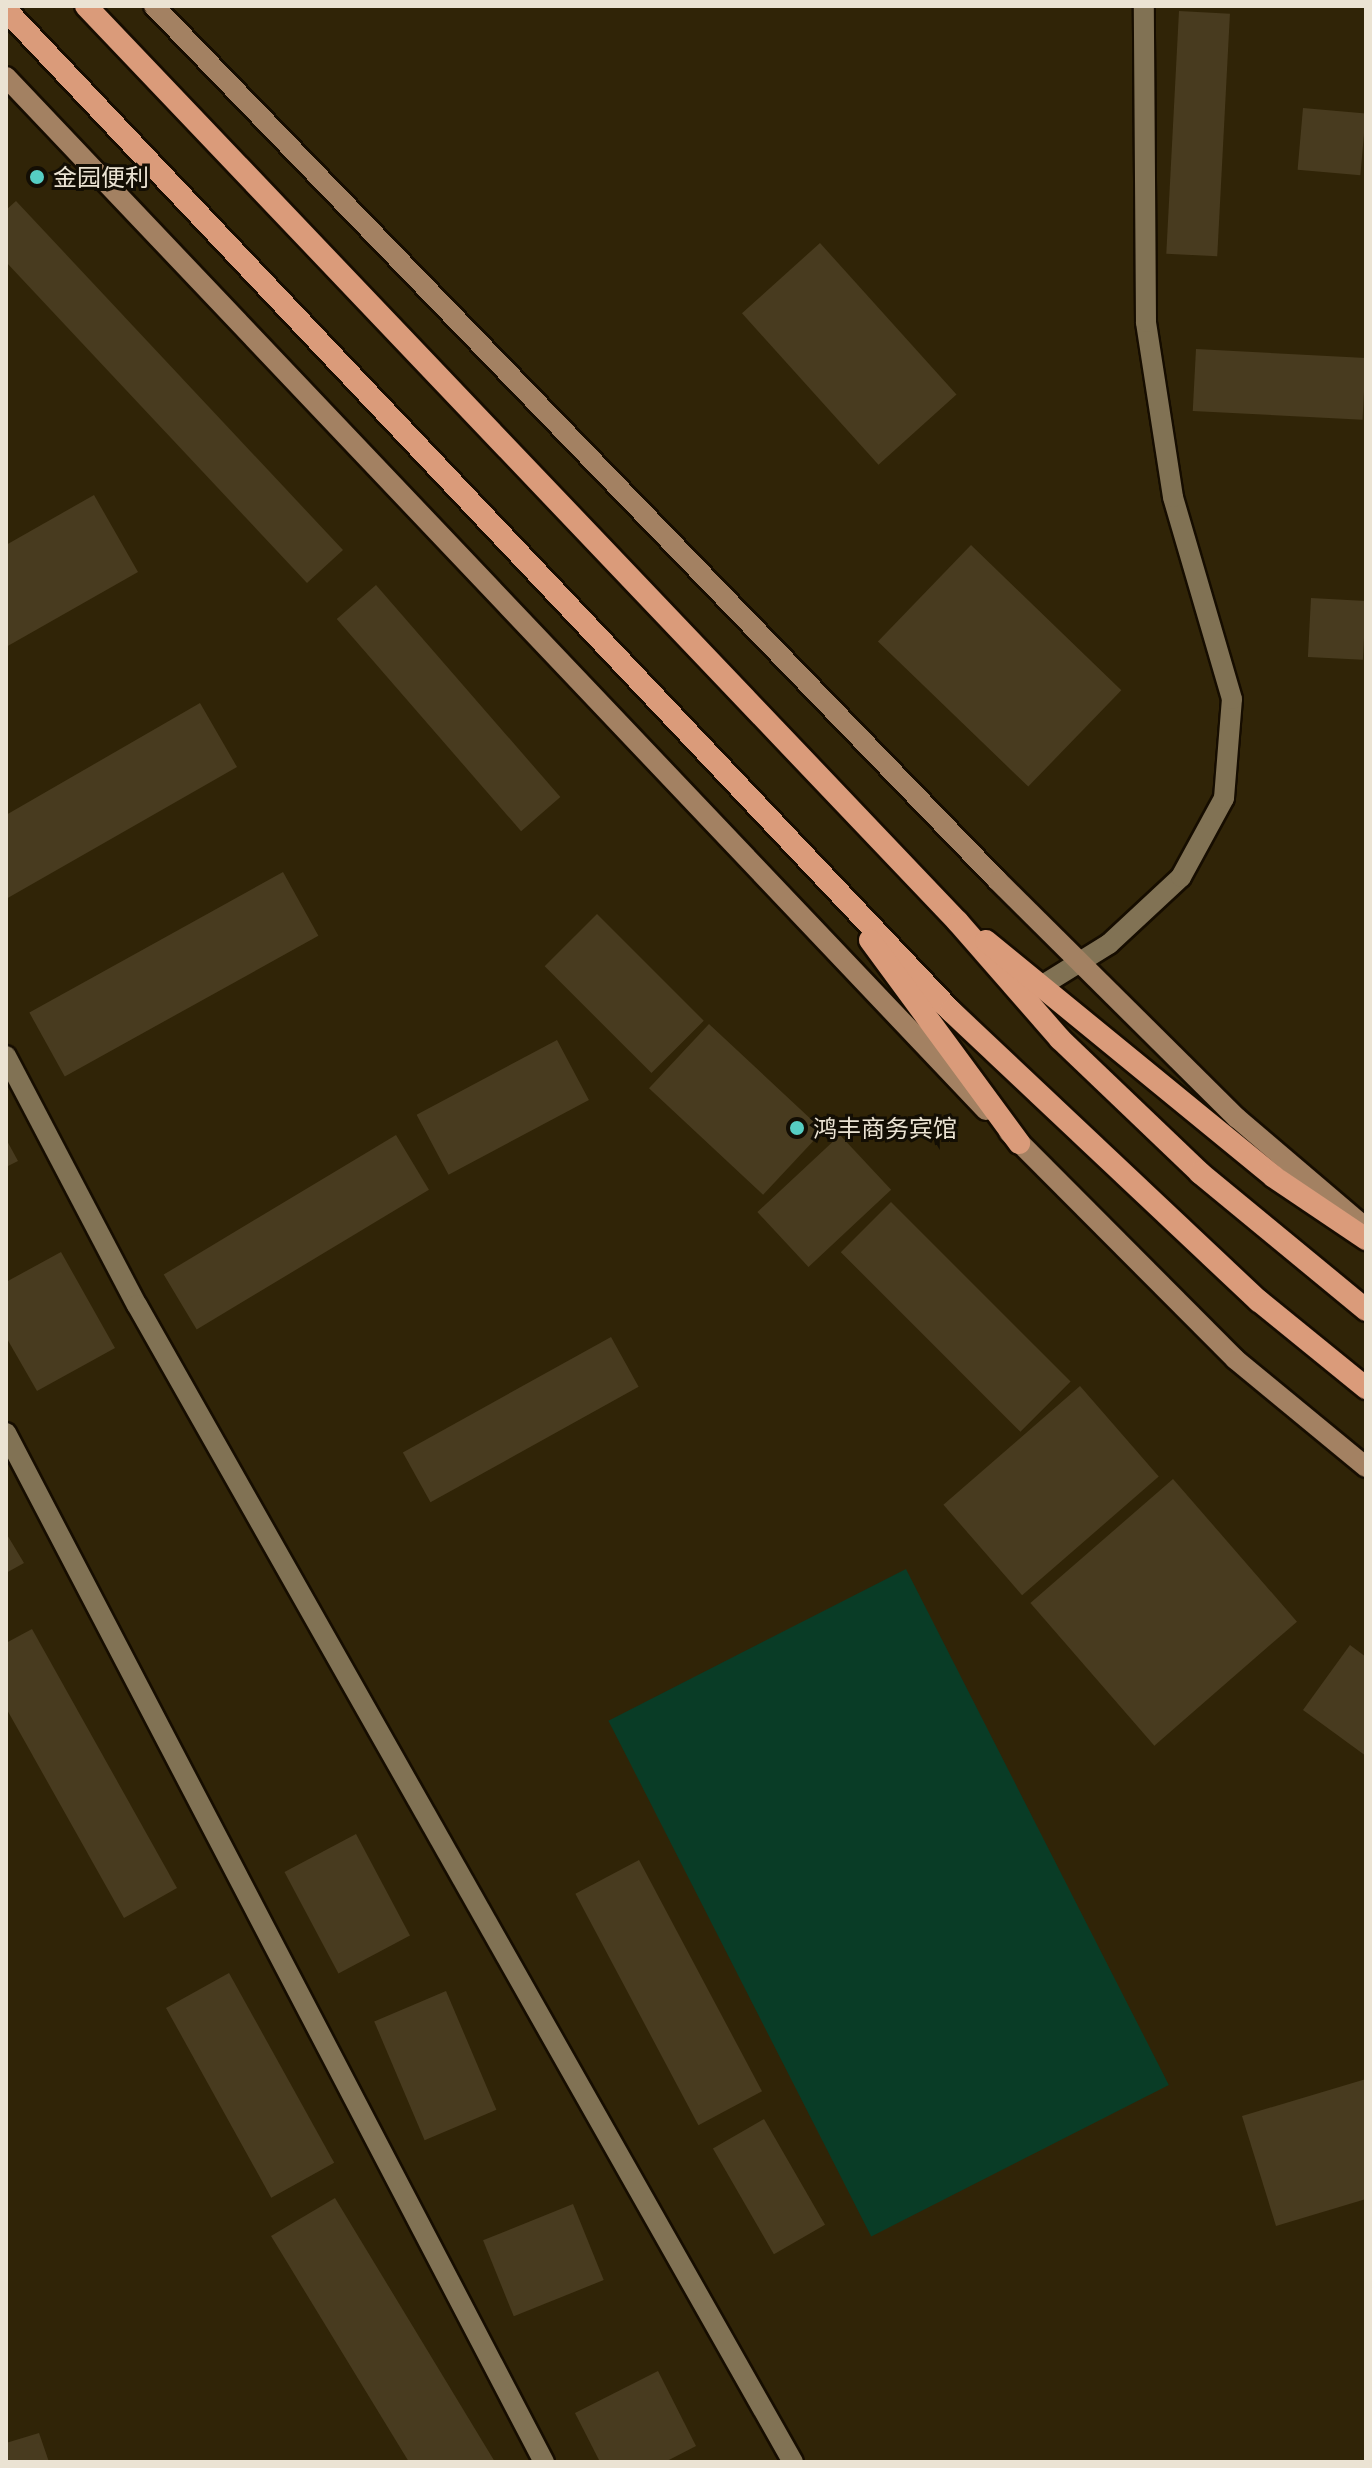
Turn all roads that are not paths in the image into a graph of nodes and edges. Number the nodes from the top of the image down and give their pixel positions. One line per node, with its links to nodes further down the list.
1 (86, 6): 7 (highway)
2 (154, 6): 8 (main road)
3 (1144, 6): 8 (street)
4 (6, 10): 6 (highway)
5 (8, 83): 11 (main road)
6 (796, 839): 11 (highway); 15 (highway)
7 (958, 922): 9 (highway); 14 (highway)
8 (1080, 962): 9 (street); 12 (main road)
9 (1046, 983): 13 (highway)
10 (6, 1056): 19 (street)
11 (1019, 1143): 17 (main road)
12 (1366, 1228)
13 (1366, 1239)
14 (1366, 1310)
15 (1366, 1388)
16 (6, 1433): 18 (street)
17 (1366, 1467)
18 (544, 2462)
19 (793, 2462)

